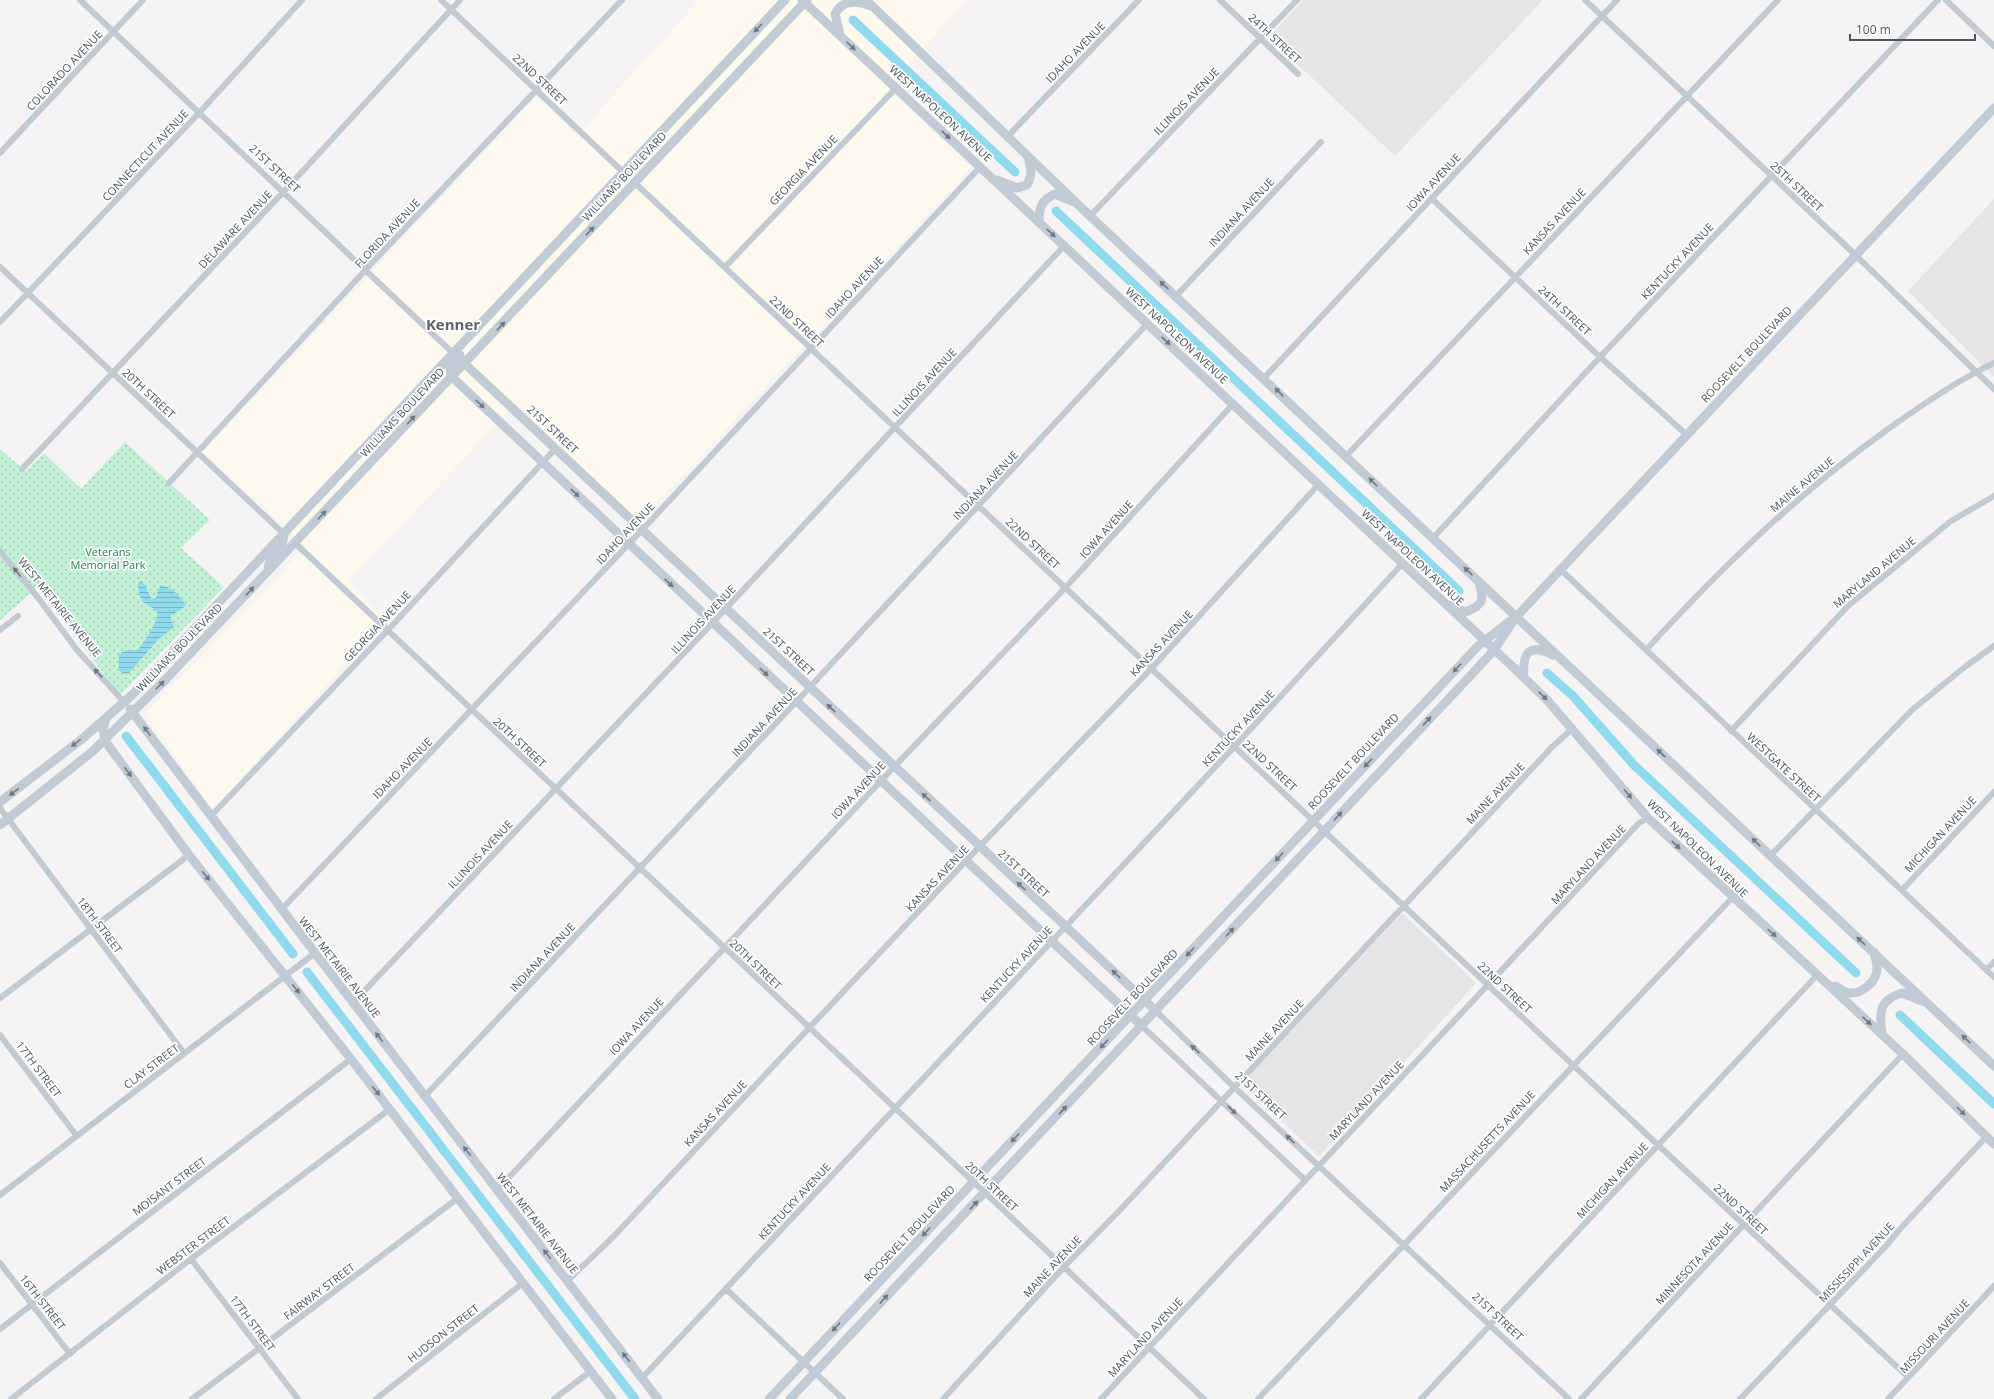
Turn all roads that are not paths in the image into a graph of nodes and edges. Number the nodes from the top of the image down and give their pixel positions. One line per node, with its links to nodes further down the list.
1 (80, 0): 21 (street, 21ST STREET)
2 (143, 0): 21 (street, COLORADO AVENUE)
3 (302, 0): 30 (street, CONNECTICUT AVENUE)
4 (441, 0): 19 (street, 22ND STREET)
5 (460, 0): 19 (street, DELAWARE AVENUE)
6 (622, 0): 27 (street, FLORIDA AVENUE)
7 (785, 0): 36 (main road, WILLIAMS BOULEVARD, one-way to 36)
8 (866, 0): 18 (main road)
9 (1139, 0): 31 (street, IDAHO AVENUE)
10 (1220, 0): 23 (street, 24TH STREET)
11 (1297, 0): 23 (street, ILLINOIS AVENUE)
12 (1585, 0): 20 (street, 25TH STREET)
13 (1617, 0): 20 (street, IOWA AVENUE)
14 (1778, 0): 28 (street, KANSAS AVENUE)
15 (1938, 0): 37 (street, KENTUCKY AVENUE)
16 (1946, 0): 24 (street)
17 (805, 1): 22 (main road, WEST NAPOLEON AVENUE); 39 (main road, WILLIAMS BOULEVARD)
18 (874, 7): 22 (main road); 31 (main road)
19 (451, 10): 27 (street, 22ND STREET); 40 (street, DELAWARE AVENUE)
20 (1602, 16): 28 (street, 25TH STREET); 41 (street, IOWA AVENUE)
21 (113, 32): 30 (street, 21ST STREET); 33 (street, COLORADO AVENUE)
22 (840, 36): 26 (main road, WEST NAPOLEON AVENUE, one-way to 26)
23 (1261, 38): 25 (street, 24TH STREET); 44 (street, ILLINOIS AVENUE)
24 (1994, 46)
25 (1298, 74)
26 (896, 88): 35 (main road, WEST NAPOLEON AVENUE, one-way to 35); 49 (street, GEORGIA AVENUE)
27 (536, 89): 36 (street, 22ND STREET); 50 (street, FLORIDA AVENUE)
28 (1686, 95): 37 (street, 25TH STREET); 51 (street, KANSAS AVENUE)
29 (1994, 108): 47 (main road, ROOSEVELT BOULEVARD)
30 (199, 113): 40 (street, 21ST STREET); 52 (street, CONNECTICUT AVENUE)
31 (1008, 136): 34 (main road)
32 (1321, 142): 53 (street, INDIANA AVENUE)
33 (0, 153)
34 (1028, 155): 38 (main road); 43 (main road)
35 (980, 167): 38 (main road, WEST NAPOLEON AVENUE); 57 (street, IDAHO AVENUE)
36 (624, 173): 42 (main road); 56 (main road, WILLIAMS BOULEVARD)
37 (1771, 176): 47 (street, 25TH STREET); 59 (street, KENTUCKY AVENUE)
38 (992, 178): 45 (main road, WEST NAPOLEON AVENUE)
39 (634, 183): 42 (main road, WILLIAMS BOULEVARD); 49 (street, 22ND STREET)
40 (284, 192): 50 (street, 21ST STREET); 63 (street, DELAWARE AVENUE)
41 (1431, 198): 51 (street, 24TH STREET); 65 (street, IOWA AVENUE)
42 (617, 202): 61 (main road, WILLIAMS BOULEVARD, one-way to 42)
43 (1078, 204): 44 (main road); 45 (main road)
44 (1090, 216): 53 (main road, one-way to 44)
45 (1039, 222): 46 (main road, WEST NAPOLEON AVENUE, one-way to 46)
46 (1064, 246): 55 (main road, WEST NAPOLEON AVENUE); 68 (street, ILLINOIS AVENUE)
47 (1856, 255): 62 (street, 25TH STREET); 69 (main road, ROOSEVELT BOULEVARD)
48 (0, 267): 52 (street, 20TH STREET)
49 (725, 267): 57 (street, 22ND STREET)
50 (366, 270): 58 (street, 21ST STREET); 71 (street, FLORIDA AVENUE)
51 (1515, 277): 59 (street, 24TH STREET); 72 (street, KANSAS AVENUE)
52 (28, 294): 54 (street, CONNECTICUT AVENUE); 63 (street, 20TH STREET)
53 (1176, 296): 65 (main road)
54 (0, 322)
55 (1148, 324): 67 (main road, WEST NAPOLEON AVENUE, one-way to 67); 78 (street, INDIANA AVENUE)
56 (474, 332): 58 (main road, WILLIAMS BOULEVARD); 64 (main road)
57 (811, 348): 68 (street, 22ND STREET); 80 (street, IDAHO AVENUE)
58 (454, 354): 79 (main road, WILLIAMS BOULEVARD)
59 (1600, 357): 69 (street, 24TH STREET); 82 (street, KENTUCKY AVENUE)
60 (1994, 363): 62 (street, MAINE AVENUE)
61 (465, 364): 64 (main road, WILLIAMS BOULEVARD); 70 (main road, 21ST STREET)
62 (1977, 371): 66 (street, 25TH STREET); 101 (street, MAINE AVENUE)
63 (113, 373): 71 (street, 20TH STREET); 74 (street, DELAWARE AVENUE)
64 (452, 377): 73 (main road, one-way to 73); 83 (main road, WILLIAMS BOULEVARD, one-way to 64)
65 (1264, 378): 72 (main road, one-way to 65)
66 (1994, 389)
67 (1233, 404): 76 (main road, WEST NAPOLEON AVENUE); 90 (street, IOWA AVENUE)
68 (895, 427): 78 (street, 22ND STREET); 92 (street, ILLINOIS AVENUE)
69 (1687, 435): 87 (main road, ROOSEVELT BOULEVARD)
70 (556, 448): 73 (street, GEORGIA AVENUE); 80 (main road, 21ST STREET)
71 (197, 452): 75 (street, FLORIDA AVENUE); 81 (street, 20TH STREET)
72 (1346, 456): 82 (main road, one-way to 72)
73 (542, 462): 84 (main road, one-way to 84); 97 (street, GEORGIA AVENUE)
74 (22, 469)
75 (169, 483)
76 (1318, 485): 86 (main road, WEST NAPOLEON AVENUE); 103 (street, KANSAS AVENUE)
77 (1994, 496): 112 (street, MARYLAND AVENUE)
78 (979, 506): 90 (street, 22ND STREET); 105 (street, INDIANA AVENUE)
79 (304, 514): 81 (main road, WILLIAMS BOULEVARD); 83 (main road)
80 (642, 530): 84 (street, IDAHO AVENUE); 92 (main road, 21ST STREET)
81 (284, 534): 88 (main road); 106 (main road, WILLIAMS BOULEVARD)
82 (1432, 538): 89 (main road, one-way to 82)
83 (295, 543): 88 (main road, WILLIAMS BOULEVARD); 97 (street, 20TH STREET)
84 (628, 544): 95 (main road, one-way to 95); 108 (street, IDAHO AVENUE)
85 (0, 552): 106 (street, WEST METAIRIE AVENUE, one-way to 85)
86 (1403, 563): 91 (main road, WEST NAPOLEON AVENUE); 114 (street, KENTUCKY AVENUE)
87 (1561, 570): 94 (main road, ROOSEVELT BOULEVARD); 101 (street, WESTGATE STREET)
88 (267, 573): 109 (main road, WILLIAMS BOULEVARD, one-way to 88)
89 (1479, 582): 91 (main road); 94 (main road)
90 (1066, 587): 103 (street, 22ND STREET); 115 (street, IOWA AVENUE)
91 (1442, 601): 98 (main road, WEST NAPOLEON AVENUE)
92 (726, 608): 95 (street, ILLINOIS AVENUE); 105 (main road, 21ST STREET)
93 (18, 616): 96 (street)
94 (1516, 617): 98 (main road, ROOSEVELT BOULEVARD); 100 (main road, ROOSEVELT BOULEVARD); 102 (main road)
95 (712, 623): 107 (main road, one-way to 107); 118 (street, ILLINOIS AVENUE)
96 (0, 630)
97 (388, 630): 108 (street, 20TH STREET); 124 (street, GEORGIA AVENUE)
98 (1484, 640): 100 (main road, WEST NAPOLEON AVENUE); 126 (main road, ROOSEVELT BOULEVARD, one-way to 126)
99 (1994, 646): 123 (street)
100 (1494, 650): 104 (main road, WEST NAPOLEON AVENUE); 128 (main road, ROOSEVELT BOULEVARD, one-way to 100)
101 (1646, 650): 112 (street, WESTGATE STREET)
102 (1563, 660): 104 (main road); 131 (main road, one-way to 102)
103 (1152, 668): 114 (street, 22ND STREET); 129 (street, KANSAS AVENUE)
104 (1524, 678): 111 (main road, WEST NAPOLEON AVENUE, one-way to 111)
105 (810, 688): 107 (street, INDIANA AVENUE); 115 (main road, 21ST STREET, one-way to 105)
106 (124, 702): 109 (main road, WEST METAIRIE AVENUE); 110 (main road, WILLIAMS BOULEVARD)
107 (796, 702): 117 (main road); 133 (street, INDIANA AVENUE)
108 (472, 710): 118 (street, 20TH STREET); 137 (street, IDAHO AVENUE)
109 (133, 713): 113 (main road, WILLIAMS BOULEVARD); 124 (main road, WEST METAIRIE AVENUE, one-way to 109)
110 (106, 718): 113 (main road); 116 (main road, WILLIAMS BOULEVARD, one-way to 116)
111 (1572, 730): 125 (main road, WEST NAPOLEON AVENUE, one-way to 125); 136 (street, MAINE AVENUE)
112 (1731, 731): 123 (street, WESTGATE STREET)
113 (105, 740): 119 (main road, WILLIAMS BOULEVARD); 130 (main road, one-way to 130)
114 (1235, 746): 126 (street, 22ND STREET); 138 (street, KENTUCKY AVENUE)
115 (894, 767): 117 (street, IOWA AVENUE); 129 (main road, 21ST STREET, one-way to 115)
116 (32, 778): 119 (main road); 121 (main road, WILLIAMS BOULEVARD, one-way to 121)
117 (881, 782): 132 (main road); 141 (street, IOWA AVENUE)
118 (556, 789): 133 (street, 20TH STREET); 153 (street, ILLINOIS AVENUE)
119 (43, 791): 127 (main road, WILLIAMS BOULEVARD)
120 (1994, 792): 134 (street, MICHIGAN AVENUE)
121 (0, 802)
122 (0, 808): 127 (street, 18TH STREET)
123 (1816, 810): 131 (street); 134 (street, WESTGATE STREET)
124 (210, 817): 137 (main road, WEST METAIRIE AVENUE)
125 (1648, 818): 135 (main road, WEST NAPOLEON AVENUE, one-way to 135); 150 (street, MARYLAND AVENUE)
126 (1314, 820): 128 (street, 22ND STREET); 152 (main road, ROOSEVELT BOULEVARD, one-way to 152)
127 (4, 822): 139 (street, 18TH STREET)
128 (1325, 831): 136 (street, 22ND STREET); 155 (main road, ROOSEVELT BOULEVARD, one-way to 128)
129 (979, 847): 132 (street, KANSAS AVENUE); 138 (main road, 21ST STREET, one-way to 129)
130 (189, 855): 139 (street); 147 (main road, one-way to 147)
131 (1770, 856): 142 (main road, one-way to 131)
132 (967, 861): 140 (main road); 158 (street, KANSAS AVENUE)
133 (640, 868): 141 (street, 20TH STREET); 167 (street, INDIANA AVENUE)
134 (1902, 890): 145 (street, WESTGATE STREET)
135 (1732, 897): 146 (main road, WEST NAPOLEON AVENUE, one-way to 146); 164 (street, MASSACHUSETTS AVENUE)
136 (1404, 905): 150 (street, 22ND STREET); 166 (street, MAINE AVENUE)
137 (281, 910): 143 (main road, WEST METAIRIE AVENUE)
138 (1065, 927): 140 (street, KENTUCKY AVENUE); 152 (main road, 21ST STREET, one-way to 138)
139 (90, 929): 151 (street); 161 (street, 18TH STREET)
140 (1052, 940): 156 (main road); 169 (street, KENTUCKY AVENUE)
141 (724, 947): 158 (street, 20TH STREET); 178 (street, IOWA AVENUE)
142 (1874, 952): 149 (main road); 154 (main road)
143 (315, 953): 147 (street, CLAY STREET); 153 (main road, WEST METAIRIE AVENUE)
144 (1994, 962): 145 (street)
145 (1986, 970): 148 (street, WESTGATE STREET)
146 (1818, 974): 149 (main road, WEST NAPOLEON AVENUE); 174 (street, MICHIGAN AVENUE)
147 (285, 975): 161 (street, CLAY STREET); 163 (main road, one-way to 163)
148 (1994, 977)
149 (1826, 982): 159 (main road, WEST NAPOLEON AVENUE, one-way to 159)
150 (1489, 984): 164 (street, 22ND STREET); 175 (street, MARYLAND AVENUE)
151 (0, 998)
152 (1145, 1001): 155 (main road, 21ST STREET); 156 (main road, ROOSEVELT BOULEVARD)
153 (353, 1003): 167 (main road, WEST METAIRIE AVENUE, one-way to 153)
154 (1929, 1004): 159 (main road); 165 (main road, one-way to 154)
155 (1156, 1011): 157 (main road, ROOSEVELT BOULEVARD); 166 (street, 21ST STREET, one-way to 155)
156 (1131, 1015): 157 (main road); 177 (main road, ROOSEVELT BOULEVARD, one-way to 177)
157 (1142, 1026): 168 (street); 179 (main road, ROOSEVELT BOULEVARD, one-way to 157)
158 (809, 1028): 169 (street, 20TH STREET); 187 (street, KANSAS AVENUE)
159 (1882, 1034): 162 (main road, WEST NAPOLEON AVENUE)
160 (0, 1035): 171 (street, 17TH STREET)
161 (184, 1053): 171 (street, CLAY STREET)
162 (1903, 1054): 172 (main road, WEST NAPOLEON AVENUE, one-way to 172); 182 (street, MINNESOTA AVENUE)
163 (351, 1059): 170 (main road, one-way to 170); 191 (street, MOISANT STREET)
164 (1573, 1065): 174 (street, 22ND STREET); 183 (street, MASSACHUSETTS AVENUE)
165 (1994, 1066)
166 (1234, 1087): 168 (street, MAINE AVENUE); 175 (street, 21ST STREET, one-way to 166)
167 (424, 1096): 178 (main road, WEST METAIRIE AVENUE, one-way to 167)
168 (1222, 1100): 176 (street, one-way to 176); 186 (street, MAINE AVENUE)
169 (894, 1107): 177 (street, 20TH STREET); 190 (street, KENTUCKY AVENUE)
170 (390, 1110): 181 (main road); 184 (street, WEBSTER STREET)
171 (76, 1135): 180 (street, CLAY STREET)
172 (1986, 1137): 173 (main road, WEST NAPOLEON AVENUE); 192 (street, MISSISSIPPI AVENUE)
173 (1994, 1144)
174 (1658, 1145): 182 (street, 22ND STREET); 193 (street, MICHIGAN AVENUE)
175 (1318, 1165): 176 (street, MARYLAND AVENUE); 183 (street, 21ST STREET)
176 (1305, 1180): 195 (street, MARYLAND AVENUE)
177 (973, 1182): 179 (street, 20TH STREET); 198 (main road, ROOSEVELT BOULEVARD, one-way to 198)
178 (497, 1190): 187 (main road, WEST METAIRIE AVENUE, one-way to 178)
179 (985, 1193): 186 (street, 20TH STREET); 200 (main road, ROOSEVELT BOULEVARD, one-way to 179)
180 (0, 1194)
181 (458, 1198): 188 (main road); 196 (street, FAIRWAY STREET)
182 (1744, 1224): 192 (street, 22ND STREET); 219 (street, MINNESOTA AVENUE)
183 (1403, 1244): 193 (street, 21ST STREET); 216 (street, MASSACHUSETTS AVENUE)
184 (191, 1259): 196 (street, 17TH STREET); 197 (street, WEBSTER STREET)
185 (0, 1263): 191 (street, 16TH STREET)
186 (1064, 1267): 195 (street, 20TH STREET); 213 (street, MAINE AVENUE)
187 (568, 1281): 202 (main road, WEST METAIRIE AVENUE, one-way to 187)
188 (523, 1283): 199 (main road); 206 (street, HUDSON STREET)
189 (1994, 1286): 201 (street, MISSOURI AVENUE)
190 (726, 1289): 198 (street); 202 (street, KENTUCKY AVENUE)
191 (32, 1304): 194 (street, MOISANT STREET); 197 (street, 16TH STREET)
192 (1831, 1305): 201 (street, 22ND STREET); 220 (street, MISSISSIPPI AVENUE)
193 (1490, 1325): 217 (street, MICHIGAN AVENUE); 218 (street, 21ST STREET)
194 (0, 1329)
195 (1150, 1347): 214 (street, MARYLAND AVENUE); 215 (street, 20TH STREET)
196 (260, 1349): 204 (street, FAIRWAY STREET); 205 (street, 17TH STREET)
197 (70, 1354): 203 (street, WEBSTER STREET)
198 (803, 1362): 200 (street); 210 (main road, ROOSEVELT BOULEVARD)
199 (591, 1371): 207 (street); 208 (main road)
200 (815, 1373): 211 (main road, ROOSEVELT BOULEVARD); 212 (street)
201 (1908, 1377): 221 (street, MISSOURI AVENUE)
202 (642, 1378): 209 (main road, WEST METAIRIE AVENUE)
203 (11, 1399)
204 (192, 1399)
205 (298, 1399)
206 (376, 1399)
207 (554, 1399)
208 (612, 1399)
209 (658, 1399)
210 (769, 1399)
211 (790, 1399)
212 (843, 1399)
213 (942, 1399)
214 (1101, 1399)
215 (1204, 1399)
216 (1258, 1399)
217 (1421, 1399)
218 (1569, 1399)
219 (1580, 1399)
220 (1740, 1399)
221 (1888, 1399)

